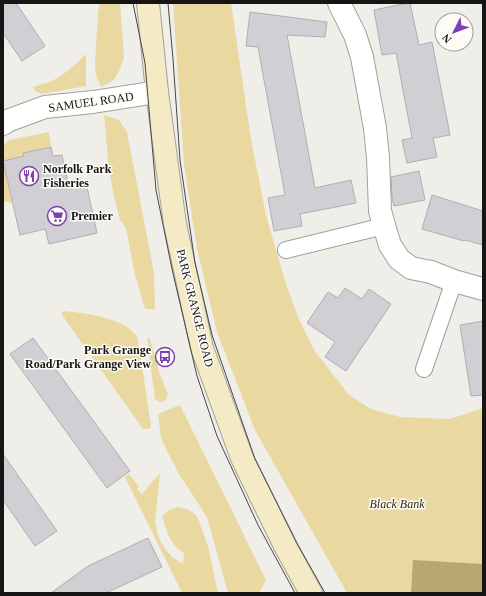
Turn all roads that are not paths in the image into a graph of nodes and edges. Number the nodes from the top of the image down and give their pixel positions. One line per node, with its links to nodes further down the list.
1 (148, 3): 3 (street, PARK GRANGE ROAD)
2 (339, 3): 5 (street)
3 (157, 92): 4 (street, SAMUEL ROAD); 10 (street, PARK GRANGE ROAD)
4 (3, 124)
5 (384, 226): 6 (lane); 7 (street)
6 (286, 250)
7 (454, 281): 8 (street); 9 (lane)
8 (483, 288)
9 (424, 369)
10 (311, 593)

